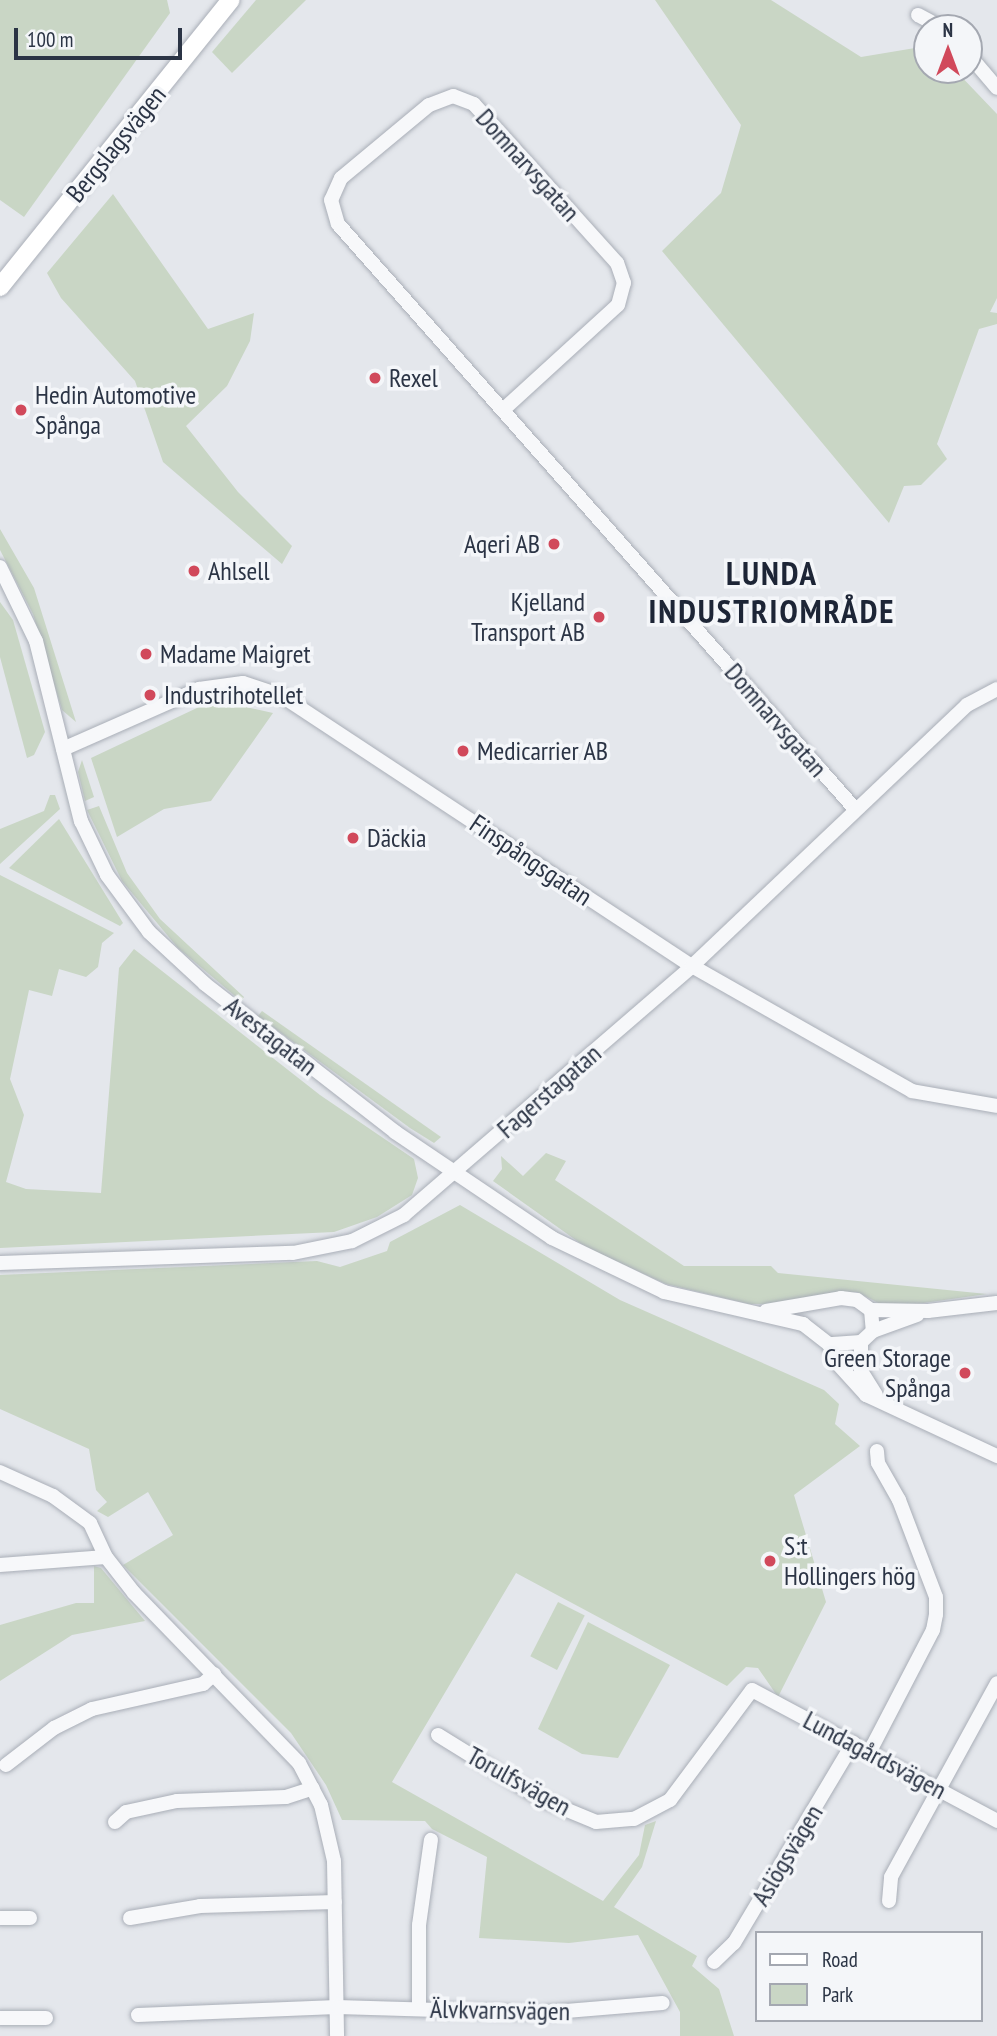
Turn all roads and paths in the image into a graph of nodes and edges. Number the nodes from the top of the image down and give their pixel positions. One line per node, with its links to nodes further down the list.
1 (232, 0): 4 (main road, Bergslagsvägen)
2 (983, 72): 3 (street)
3 (997, 88)
4 (0, 288)
5 (503, 409): 5 (street, Domnarvsgatan); 9 (street, Domnarvsgatan)
6 (0, 567): 8 (street, Avestagatan)
7 (997, 689): 9 (street, Fagerstagatan)
8 (63, 749): 10 (street, Finspångsgatan); 12 (street, Avestagatan)
9 (855, 809): 10 (street, Fagerstagatan)
10 (692, 966): 11 (street, Finspångsgatan); 12 (street, Fagerstagatan)
11 (997, 1106)
12 (457, 1174): 13 (street, Fagerstagatan); 18 (street, Avestagatan)
13 (0, 1263)
14 (824, 1301): 16 (street, Avestagatan); 18 (street, Avestagatan); 20 (street)
15 (997, 1303): 17 (street)
16 (871, 1310): 17 (street, Avestagatan); 19 (street)
17 (928, 1311): 19 (street)
18 (748, 1312): 20 (street, Avestagatan)
19 (873, 1331): 21 (street)
20 (817, 1332): 22 (street, Avestagatan)
21 (861, 1342): 22 (street); 23 (street, Avestagatan)
22 (829, 1344): 23 (street, Avestagatan)
23 (887, 1405): 25 (street, Avestagatan)
24 (877, 1451): 34 (street)
25 (997, 1456)
26 (0, 1472): 27 (street)
27 (106, 1557): 28 (street); 29 (street)
28 (0, 1565)
29 (214, 1674): 35 (street); 36 (street)
30 (997, 1683): 37 (street)
31 (751, 1690): 32 (street, Torulfsvägen); 33 (street, Lundagårdsvägen)
32 (438, 1735)
33 (853, 1743): 34 (street, Lundagårdsvägen); 46 (street, Aslögsvägen)
34 (870, 1751): 37 (street, Lundagårdsvägen)
35 (6, 1765)
36 (313, 1787): 39 (street); 42 (street)
37 (940, 1790): 38 (street, Lundagårdsvägen); 41 (street)
38 (997, 1821)
39 (115, 1822)
40 (431, 1840): 49 (street)
41 (889, 1901)
42 (335, 1902): 45 (street); 48 (street)
43 (0, 1918): 44 (street)
44 (30, 1918)
45 (130, 1918)
46 (714, 1962)
47 (663, 2003): 49 (street, Älvkvarnsvägen)
48 (337, 2007): 49 (street, Älvkvarnsvägen); 50 (street, Älvkvarnsvägen); 53 (street)
49 (419, 2008)
50 (138, 2015)
51 (0, 2018): 52 (street)
52 (46, 2018)
53 (337, 2036)

